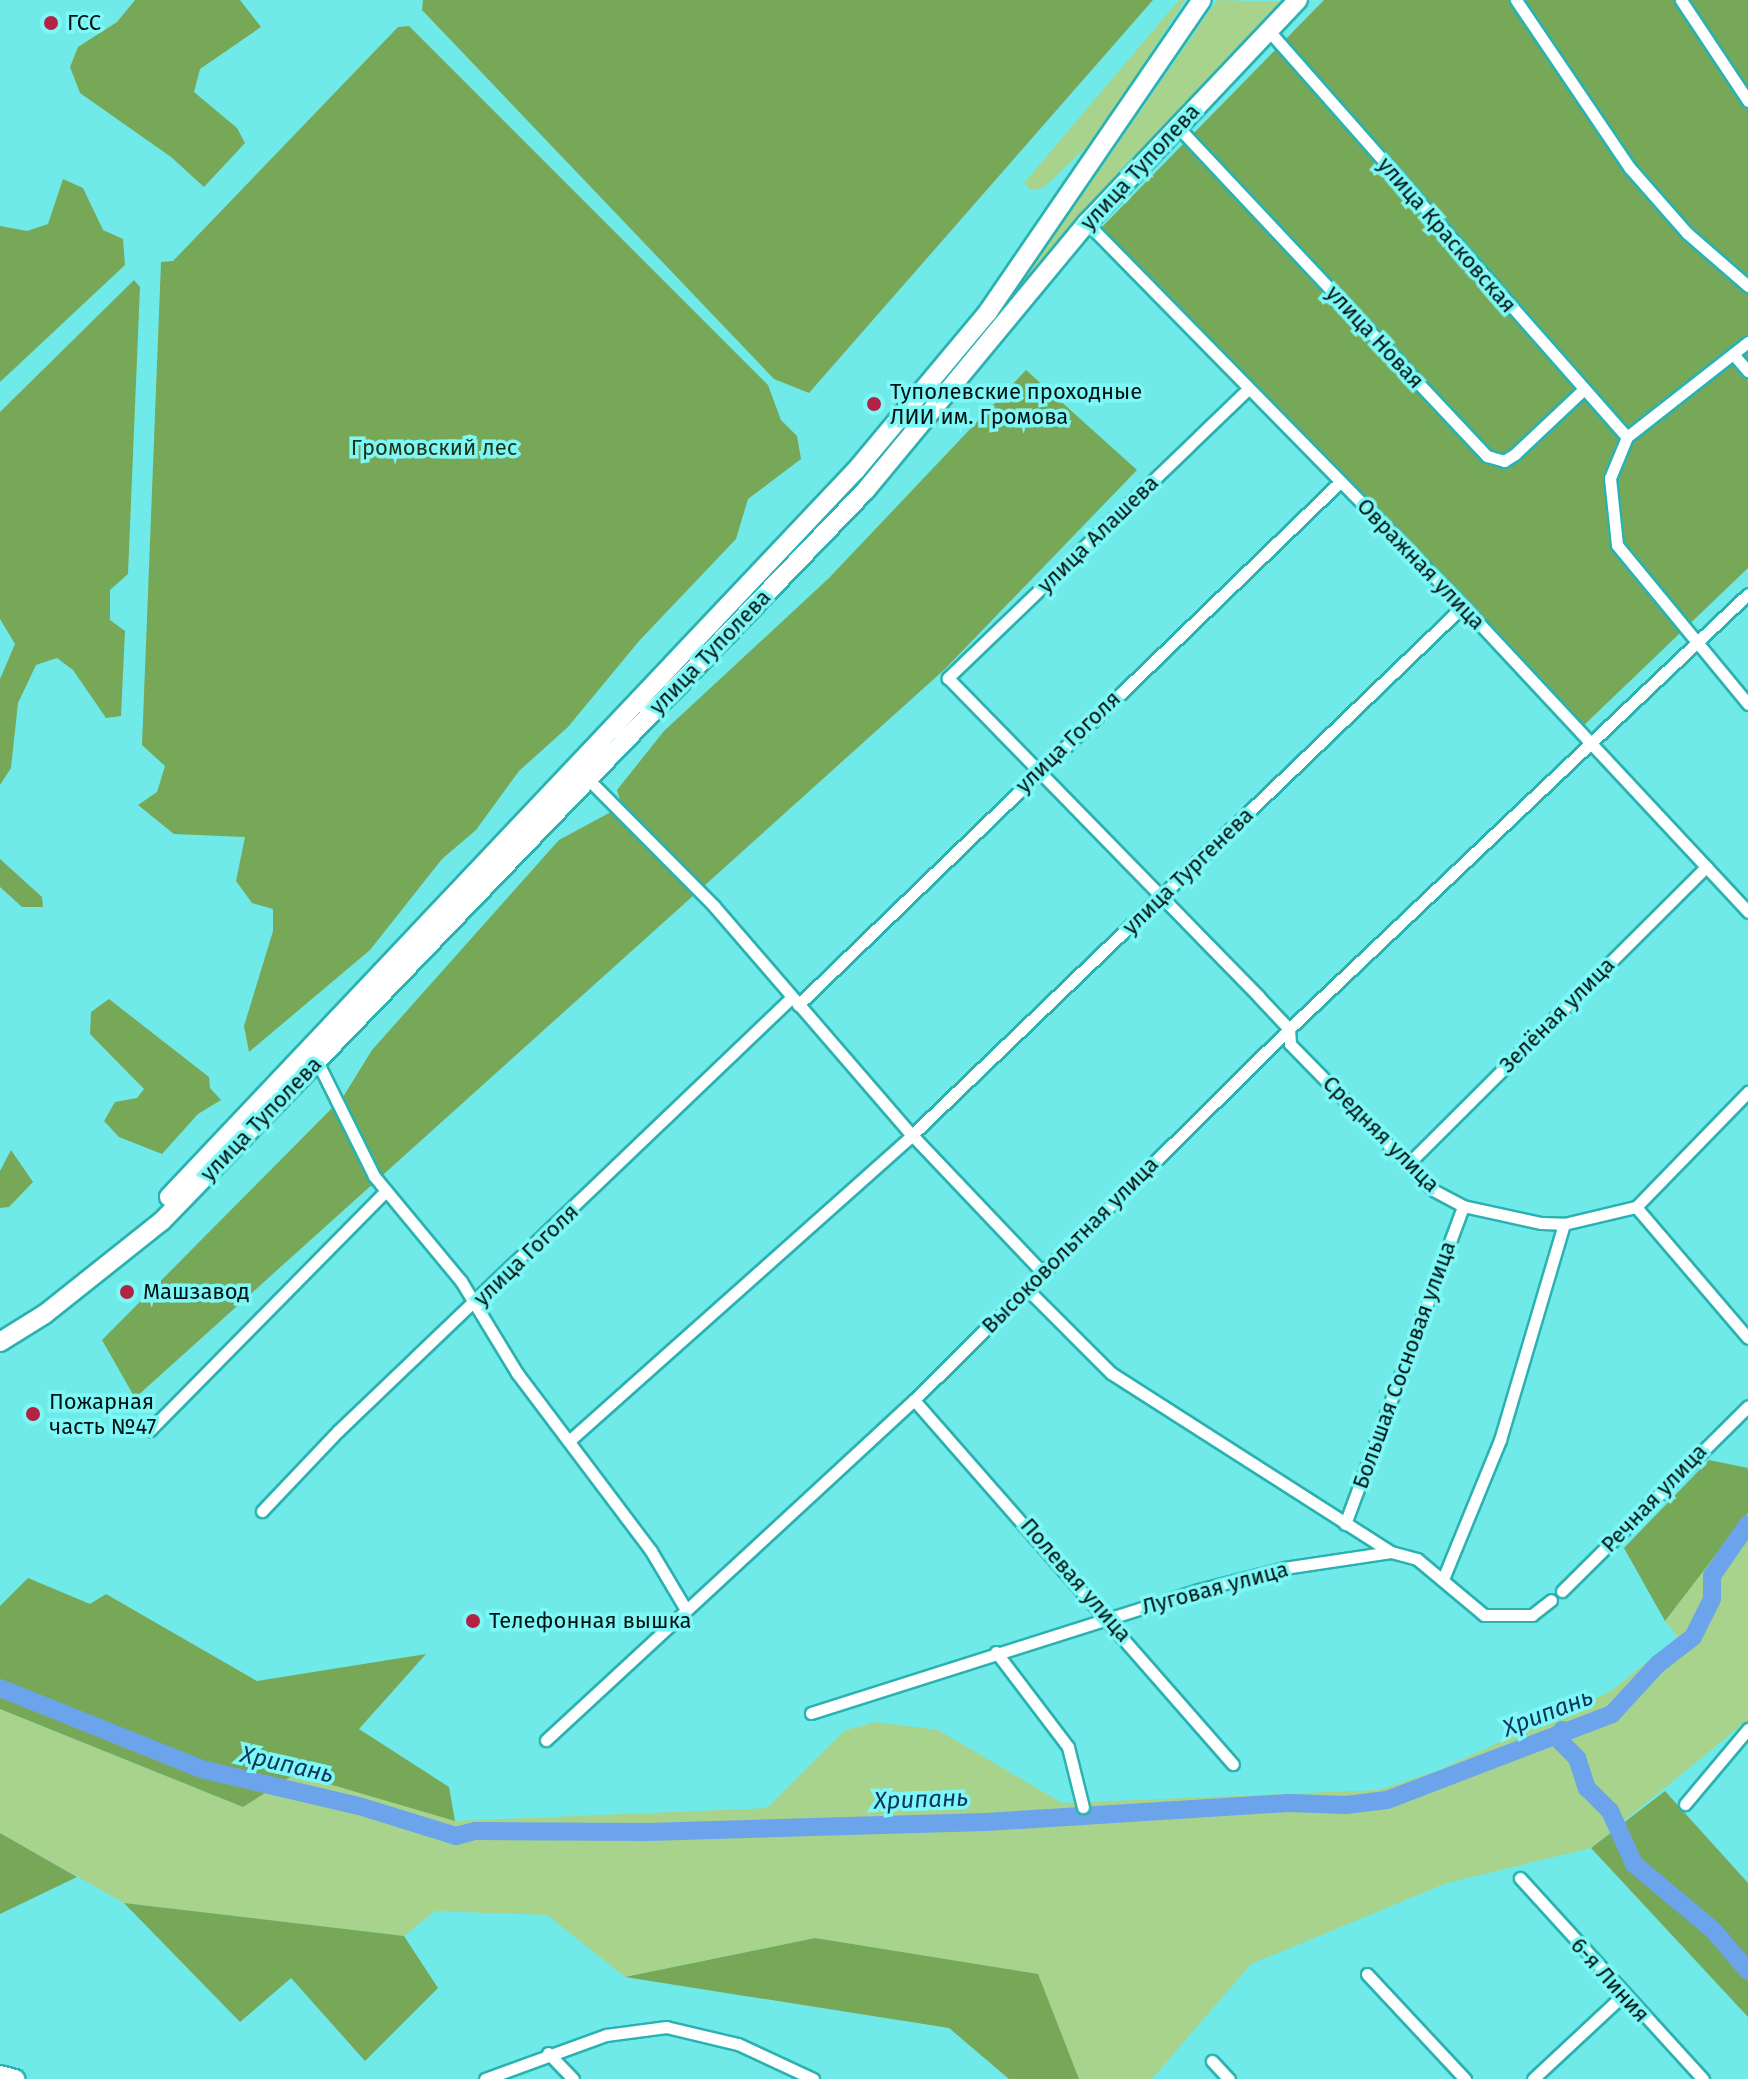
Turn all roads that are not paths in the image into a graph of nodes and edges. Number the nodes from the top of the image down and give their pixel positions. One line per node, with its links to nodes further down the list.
1 (1202, 0): 39 (main road, улица Туполева)
2 (1298, 0): 5 (main road, улица Туполева)
3 (1516, 0): 9 (street)
4 (1681, 0): 6 (street)
5 (1269, 31): 7 (main road, улица Туполева); 14 (street, улица Красковская)
6 (1748, 101)
7 (1177, 126): 8 (main road, улица Туполева); 14 (street, улица Новая)
8 (1087, 223): 13 (street, Овражная улица); 24 (main road, улица Туполева)
9 (1748, 286)
10 (1748, 342): 11 (street)
11 (1733, 354): 12 (street); 15 (street)
12 (1748, 371)
13 (1248, 389): 16 (street, Овражная улица); 20 (street, улица Алашева)
14 (1583, 390): 15 (street, улица Красковская)
15 (1627, 437): 19 (street)
16 (1340, 482): 18 (street, Овражная улица); 23 (street, улица Гоголя)
17 (1748, 594): 19 (street, Высоковольтная улица)
18 (1463, 606): 22 (street, Овражная улица); 26 (street, улица Тургенева)
19 (1698, 646): 21 (street); 22 (street, Высоковольтная улица)
20 (948, 678): 23 (street, Средняя улица)
21 (1748, 704)
22 (1589, 745): 25 (street, Овражная улица); 29 (street, Высоковольтная улица)
23 (1040, 769): 26 (street, Средняя улица); 28 (street, улица Гоголя)
24 (587, 778): 28 (street); 30 (main road, улица Туполева)
25 (1706, 867): 27 (street, Овражная улица); 33 (street, Зелёная улица)
26 (1162, 896): 29 (street, Средняя улица); 32 (street, улица Тургенева)
27 (1748, 912)
28 (794, 1002): 32 (street); 41 (street, улица Гоголя)
29 (1289, 1029): 33 (street, Средняя улица); 38 (street, Высоковольтная улица)
30 (317, 1061): 34 (street); 39 (main road, улица Туполева)
31 (1748, 1092): 36 (street)
32 (912, 1135): 38 (street); 47 (street, улица Тургенева)
33 (1408, 1164): 35 (street, Средняя улица)
34 (386, 1191): 41 (street); 46 (street)
35 (1463, 1206): 37 (street, Средняя улица); 49 (street, Большая Сосновая улица)
36 (1636, 1207): 37 (street, Средняя улица); 42 (street)
37 (1564, 1224): 51 (street)
38 (1042, 1272): 40 (street, Высоковольтная улица)
39 (94, 1277): 43 (main road, улица Туполева)
40 (1026, 1288): 44 (street, Высоковольтная улица); 49 (street)
41 (476, 1302): 47 (street); 48 (street, улица Гоголя)
42 (1748, 1338)
43 (0, 1342)
44 (914, 1400): 54 (street, Высоковольтная улица); 55 (street, Полевая улица)
45 (1748, 1406): 52 (street, Речная улица)
46 (150, 1430)
47 (569, 1441): 54 (street)
48 (262, 1511)
49 (1345, 1524): 50 (street)
50 (1391, 1552): 51 (street); 55 (street, Луговая улица)
51 (1443, 1579): 53 (street)
52 (1562, 1591)
53 (1551, 1600)
54 (685, 1608): 59 (street, Высоковольтная улица)
55 (1107, 1616): 56 (street, Луговая улица); 60 (street, Полевая улица)
56 (996, 1652): 57 (street, Луговая улица); 62 (street)
57 (811, 1713)
58 (1748, 1729): 61 (street)
59 (546, 1740)
60 (1233, 1764)
61 (1685, 1804)
62 (1083, 1807)
63 (1520, 1878): 65 (street, 6-я Линия)
64 (1367, 1974): 74 (street)
65 (1623, 1995): 75 (street); 76 (street, 6-я Линия)
66 (548, 2053): 70 (street); 71 (street); 72 (street)
67 (1212, 2061): 73 (street)
68 (0, 2075): 69 (main road)
69 (15, 2079)
70 (485, 2079)
71 (573, 2079)
72 (813, 2079)
73 (1229, 2079)
74 (1465, 2079)
75 (1533, 2079)
76 (1703, 2079)

